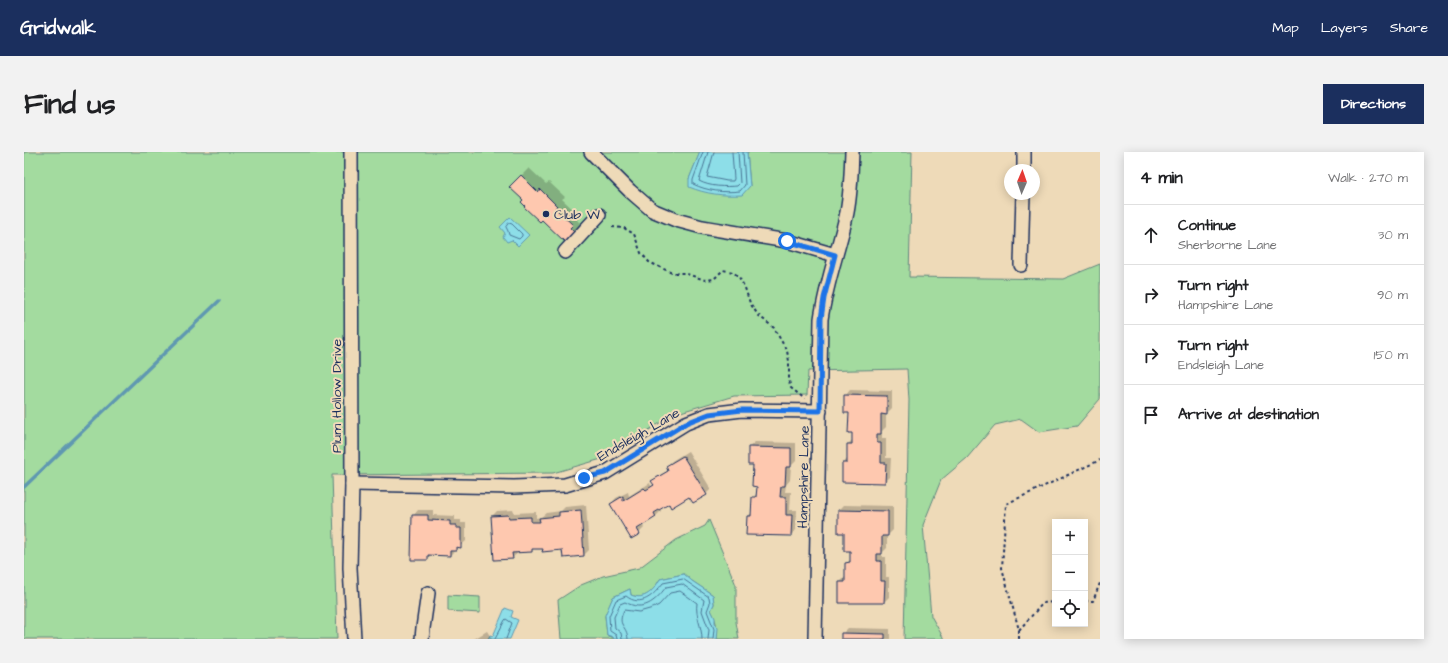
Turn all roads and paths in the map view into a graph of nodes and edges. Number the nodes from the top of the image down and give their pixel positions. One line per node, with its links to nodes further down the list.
1 (351, 152): 14 (street, Plum Hollow Drive)
2 (591, 152): 10 (street)
3 (852, 152): 10 (street, Hampshire Lane)
4 (1024, 152): 5 (street)
5 (1024, 164)
6 (1023, 200): 11 (street)
7 (599, 215): 9 (street)
8 (612, 227): 12 (path)
9 (565, 252)
10 (835, 255): 12 (street, Hampshire Lane)
11 (1021, 265)
12 (820, 411): 14 (street, Endsleigh Lane); 22 (street, Hampshire Lane)
13 (1100, 460): 19 (path)
14 (352, 484): 20 (street, Plum Hollow Drive)
15 (1100, 583): 17 (path)
16 (428, 593): 21 (street)
17 (1088, 601)
18 (1052, 602): 19 (path)
19 (1019, 630): 23 (path)
20 (354, 639)
21 (422, 639)
22 (815, 639)
23 (1019, 639)

